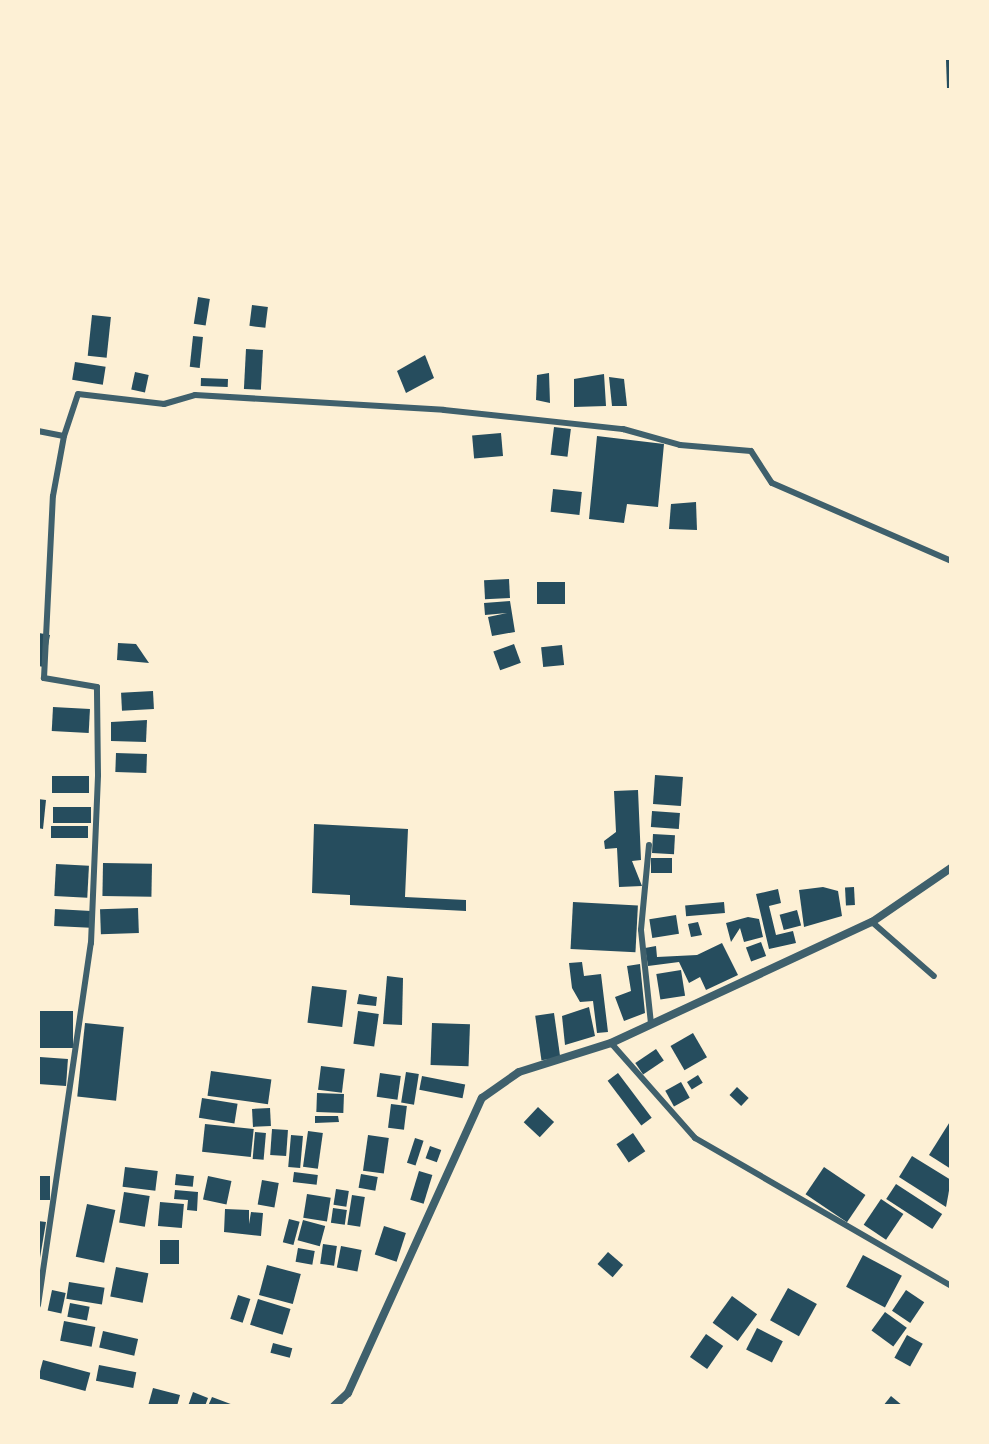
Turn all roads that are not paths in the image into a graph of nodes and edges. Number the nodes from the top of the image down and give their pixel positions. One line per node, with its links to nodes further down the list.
1 (38, 431): 2 (street)
2 (64, 436): 3 (street); 11 (street)
3 (951, 561)
4 (649, 845): 8 (street)
5 (951, 868): 6 (street)
6 (872, 922): 7 (street); 8 (street)
7 (934, 976)
8 (651, 1024): 9 (street)
9 (611, 1043): 10 (street); 12 (street)
10 (951, 1286)
11 (38, 1305)
12 (334, 1406)

